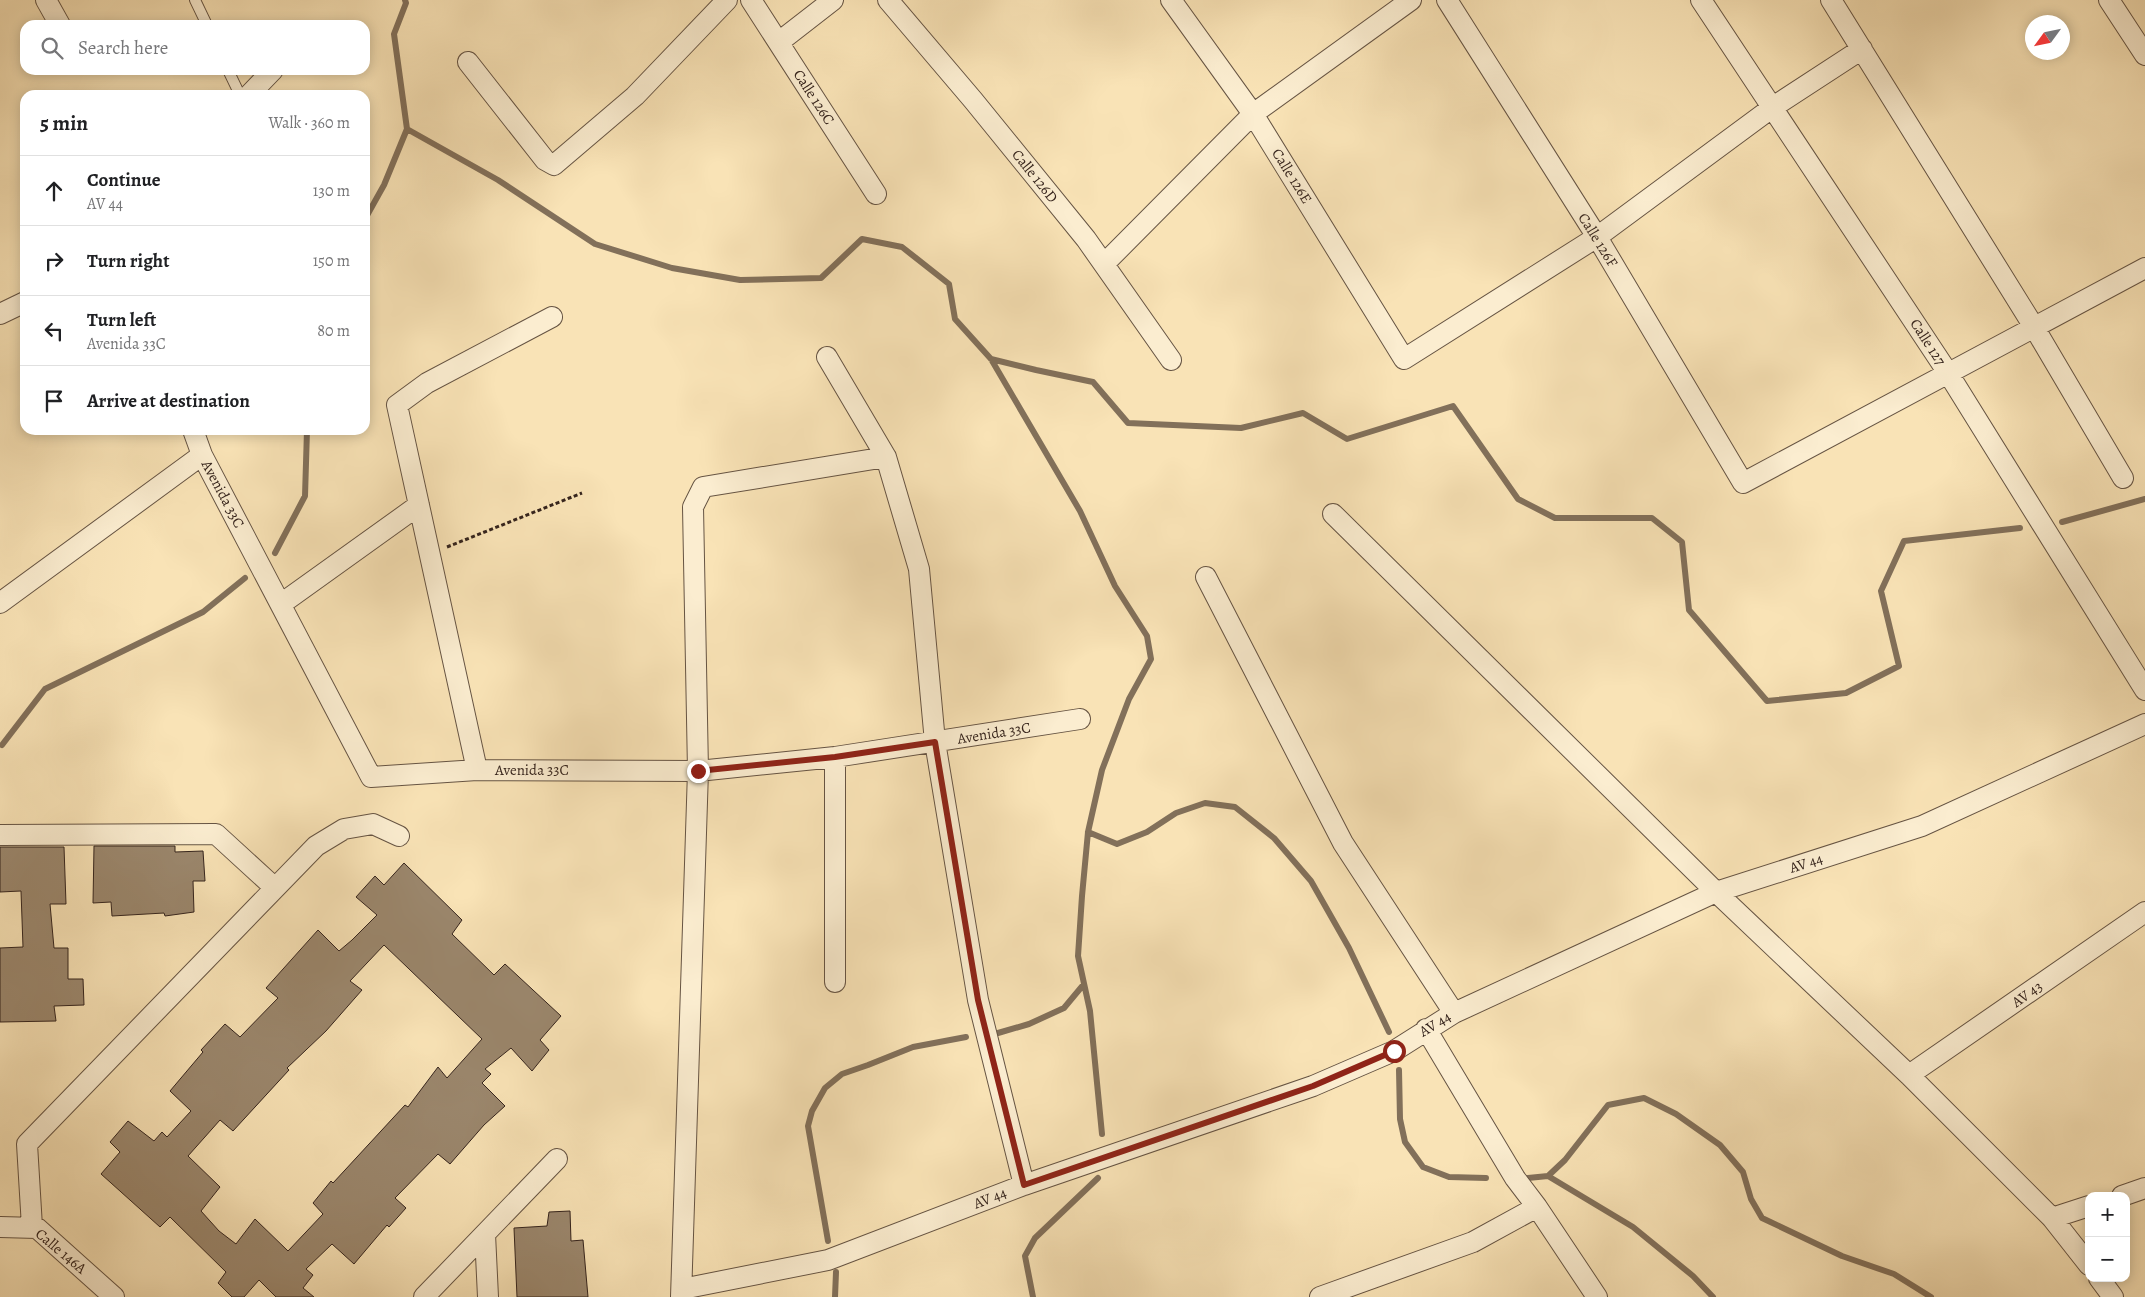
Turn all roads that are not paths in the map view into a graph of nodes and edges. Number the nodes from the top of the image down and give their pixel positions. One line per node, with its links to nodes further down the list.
1 (46, 0): 13 (street)
2 (195, 0): 14 (lane)
3 (726, 0): 18 (street)
4 (751, 0): 15 (street, Calle 126C)
5 (833, 0): 15 (street)
6 (888, 0): 27 (street, Calle 126D)
7 (1171, 0): 24 (street, Calle 126E)
8 (1411, 0): 24 (street)
9 (1447, 0): 26 (street, Calle 126F)
10 (1701, 0): 23 (street, Calle 127)
11 (1831, 0): 16 (street)
12 (2109, 0): 17 (street)
13 (57, 20)
14 (205, 20)
15 (778, 42): 25 (street, Calle 126C)
16 (1862, 49): 23 (street); 32 (street)
17 (2145, 55)
18 (468, 62)
19 (230, 75): 21 (lane)
20 (268, 75): 22 (street)
21 (238, 90)
22 (254, 90)
23 (1773, 107): 26 (street); 35 (street, Calle 127)
24 (1253, 114): 26 (street, Calle 126E); 27 (street)
25 (876, 194)
26 (1597, 237): 35 (street, Calle 126F)
27 (1104, 264): 34 (street, Calle 126D)
28 (2145, 268): 32 (street)
29 (20, 304): 30 (street)
30 (0, 314)
31 (552, 317): 40 (street)
32 (2034, 327): 35 (street); 39 (street)
33 (827, 357): 38 (street)
34 (1171, 360)
35 (1948, 373): 45 (street, Calle 127)
36 (195, 435): 37 (street, Avenida 33C)
37 (202, 455): 43 (street); 44 (street, Avenida 33C)
38 (886, 457): 48 (street); 51 (street)
39 (2123, 478)
40 (419, 506): 44 (street); 50 (street)
41 (1333, 514): 55 (street)
42 (1206, 577): 58 (street)
43 (0, 603)
44 (281, 604): 50 (street, Avenida 33C)
45 (2145, 690)
46 (1080, 719): 48 (street, Avenida 33C)
47 (2145, 724): 55 (street, AV 44)
48 (935, 742): 49 (street, Avenida 33C); 62 (street)
49 (835, 757): 51 (street, Avenida 33C); 57 (street)
50 (477, 770): 51 (street, Avenida 33C)
51 (698, 771): 73 (street)
52 (0, 835): 54 (street)
53 (399, 836): 54 (street)
54 (275, 888): 69 (street)
55 (1716, 892): 58 (street, AV 44); 60 (street)
56 (2145, 912): 60 (street, AV 43)
57 (835, 982)
58 (1454, 1013): 59 (street, AV 44)
59 (1426, 1029): 62 (street, AV 44); 65 (street)
60 (1909, 1075): 67 (street)
61 (557, 1160): 70 (street)
62 (1024, 1185): 73 (street, AV 44)
63 (2145, 1188): 64 (street)
64 (2130, 1193)
65 (1537, 1207): 74 (street); 78 (street)
66 (2085, 1207): 67 (street)
67 (2052, 1218): 71 (street)
68 (0, 1227): 69 (street, Calle 146A)
69 (32, 1228): 75 (street, Calle 146A)
70 (485, 1234): 76 (street); 77 (street)
71 (2085, 1260)
72 (2102, 1282): 79 (street)
73 (682, 1293)
74 (1330, 1295)
75 (114, 1297)
76 (424, 1297)
77 (488, 1297)
78 (1597, 1297)
79 (2114, 1297)

